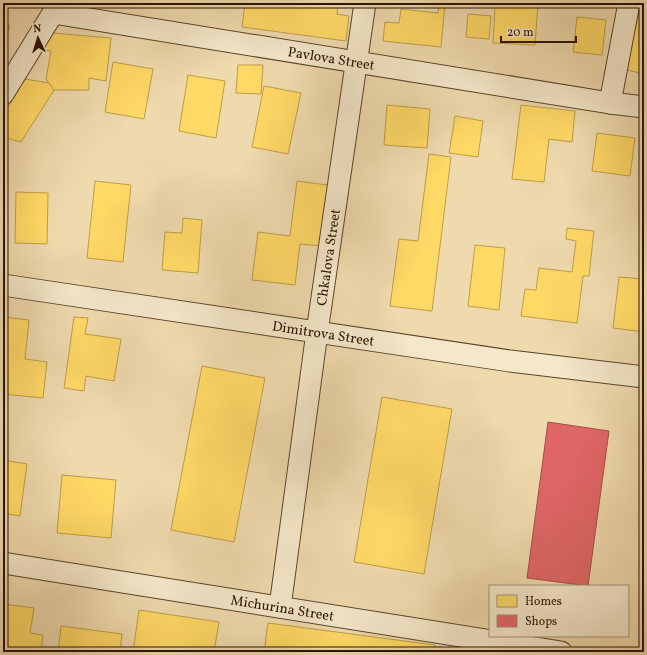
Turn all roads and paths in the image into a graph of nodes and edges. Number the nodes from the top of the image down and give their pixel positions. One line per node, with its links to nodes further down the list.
1 (365, 3): 4 (street, Chkalova Street)
2 (629, 3): 6 (street)
3 (57, 8): 4 (street, Pavlova Street); 5 (street)
4 (356, 62): 6 (street, Pavlova Street); 9 (street, Chkalova Street)
5 (3, 94)
6 (610, 104): 7 (street, Pavlova Street)
7 (644, 107)
8 (3, 285): 9 (street, Dimitrova Street)
9 (317, 332): 10 (street, Dimitrova Street); 12 (street, Chkalova Street)
10 (644, 377)
11 (3, 563): 12 (street, Michurina Street)
12 (280, 607): 13 (street, Michurina Street)
13 (561, 652)

